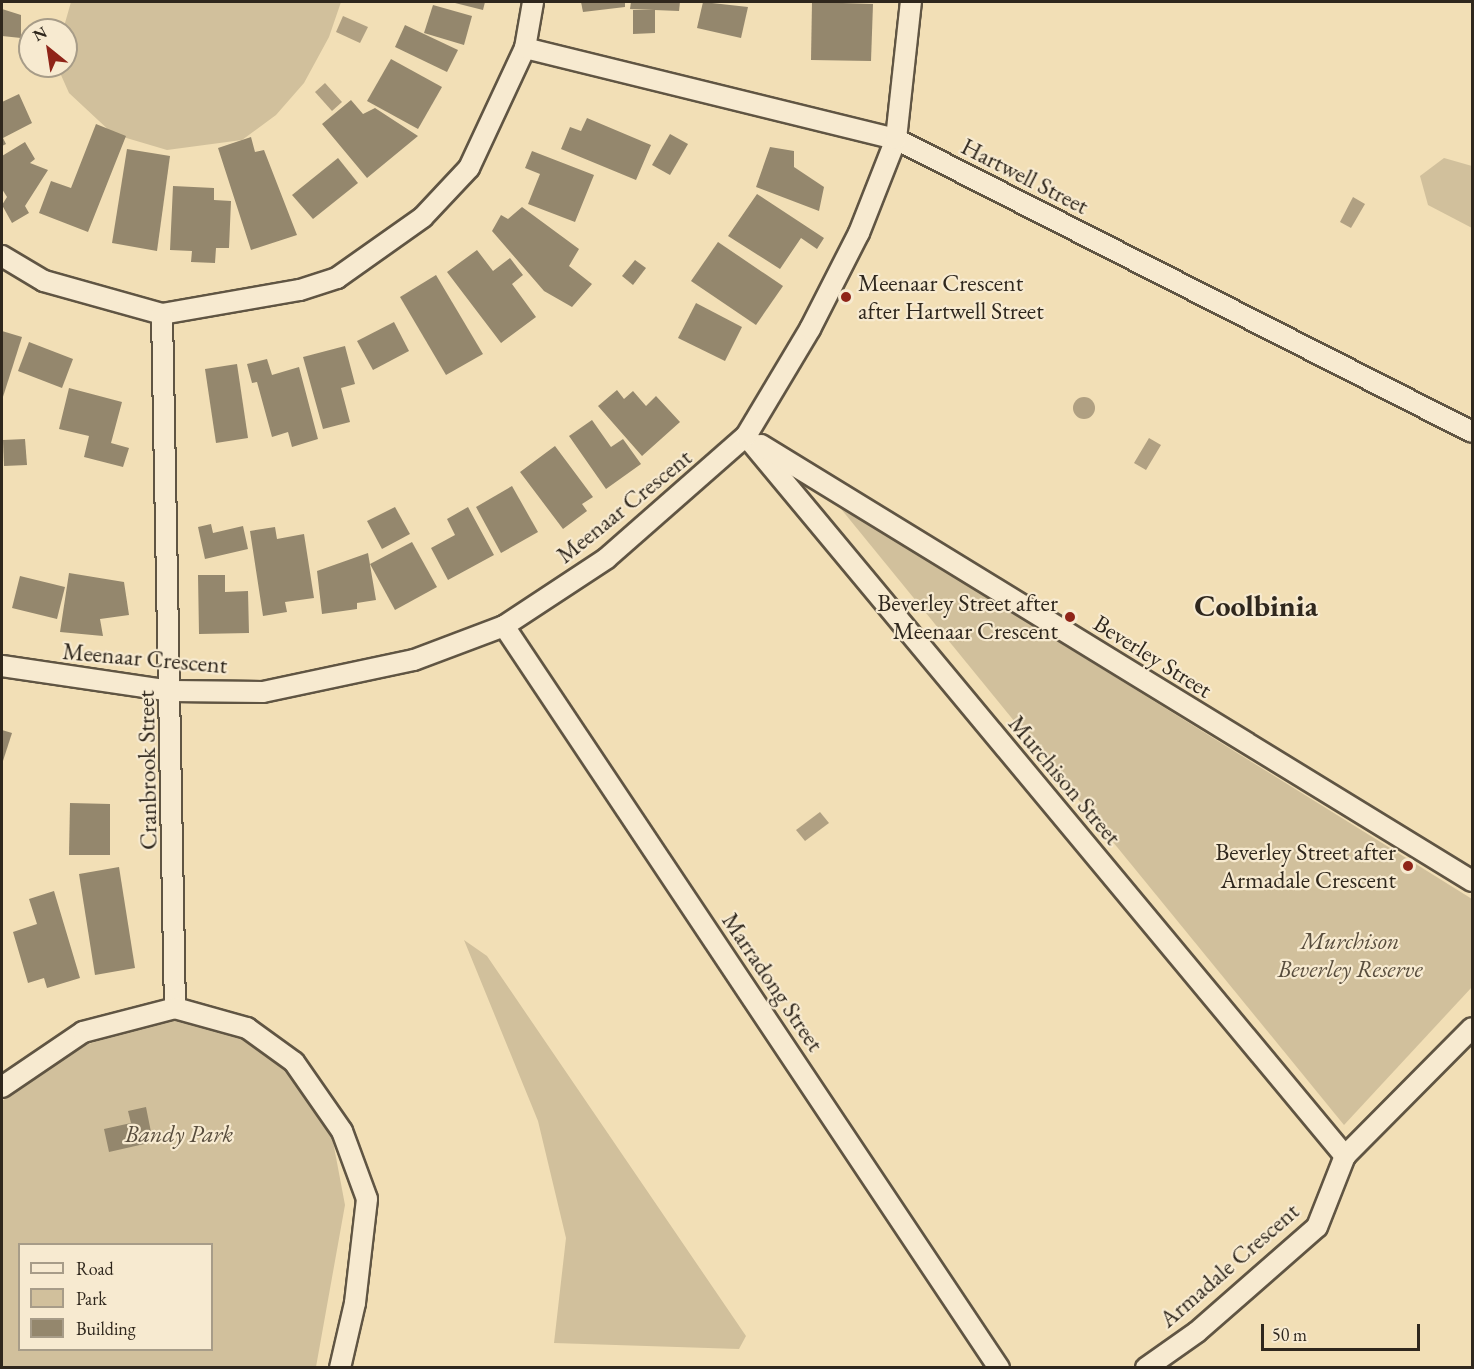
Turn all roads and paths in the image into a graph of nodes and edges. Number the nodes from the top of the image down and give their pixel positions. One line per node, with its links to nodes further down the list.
1 (533, 2): 3 (street)
2 (911, 2): 4 (street, Meenaar Crescent)
3 (525, 48): 4 (street, Hartwell Street); 6 (street)
4 (896, 139): 7 (street, Hartwell Street); 8 (street, Meenaar Crescent)
5 (2, 256): 6 (street)
6 (162, 314): 11 (street, Cranbrook Street)
7 (1473, 432)
8 (746, 436): 9 (street, Meenaar Crescent); 12 (street, Beverley Street); 16 (street, Murchison Street)
9 (504, 626): 11 (street, Meenaar Crescent); 18 (street, Marradong Street)
10 (2, 666): 11 (street, Meenaar Crescent)
11 (172, 691): 13 (street, Cranbrook Street)
12 (1473, 881)
13 (175, 1008): 15 (street); 17 (street)
14 (1473, 1028): 16 (street, Armadale Crescent)
15 (2, 1087)
16 (1345, 1156): 19 (street, Armadale Crescent)
17 (340, 1368)
18 (999, 1368)
19 (1146, 1368)

